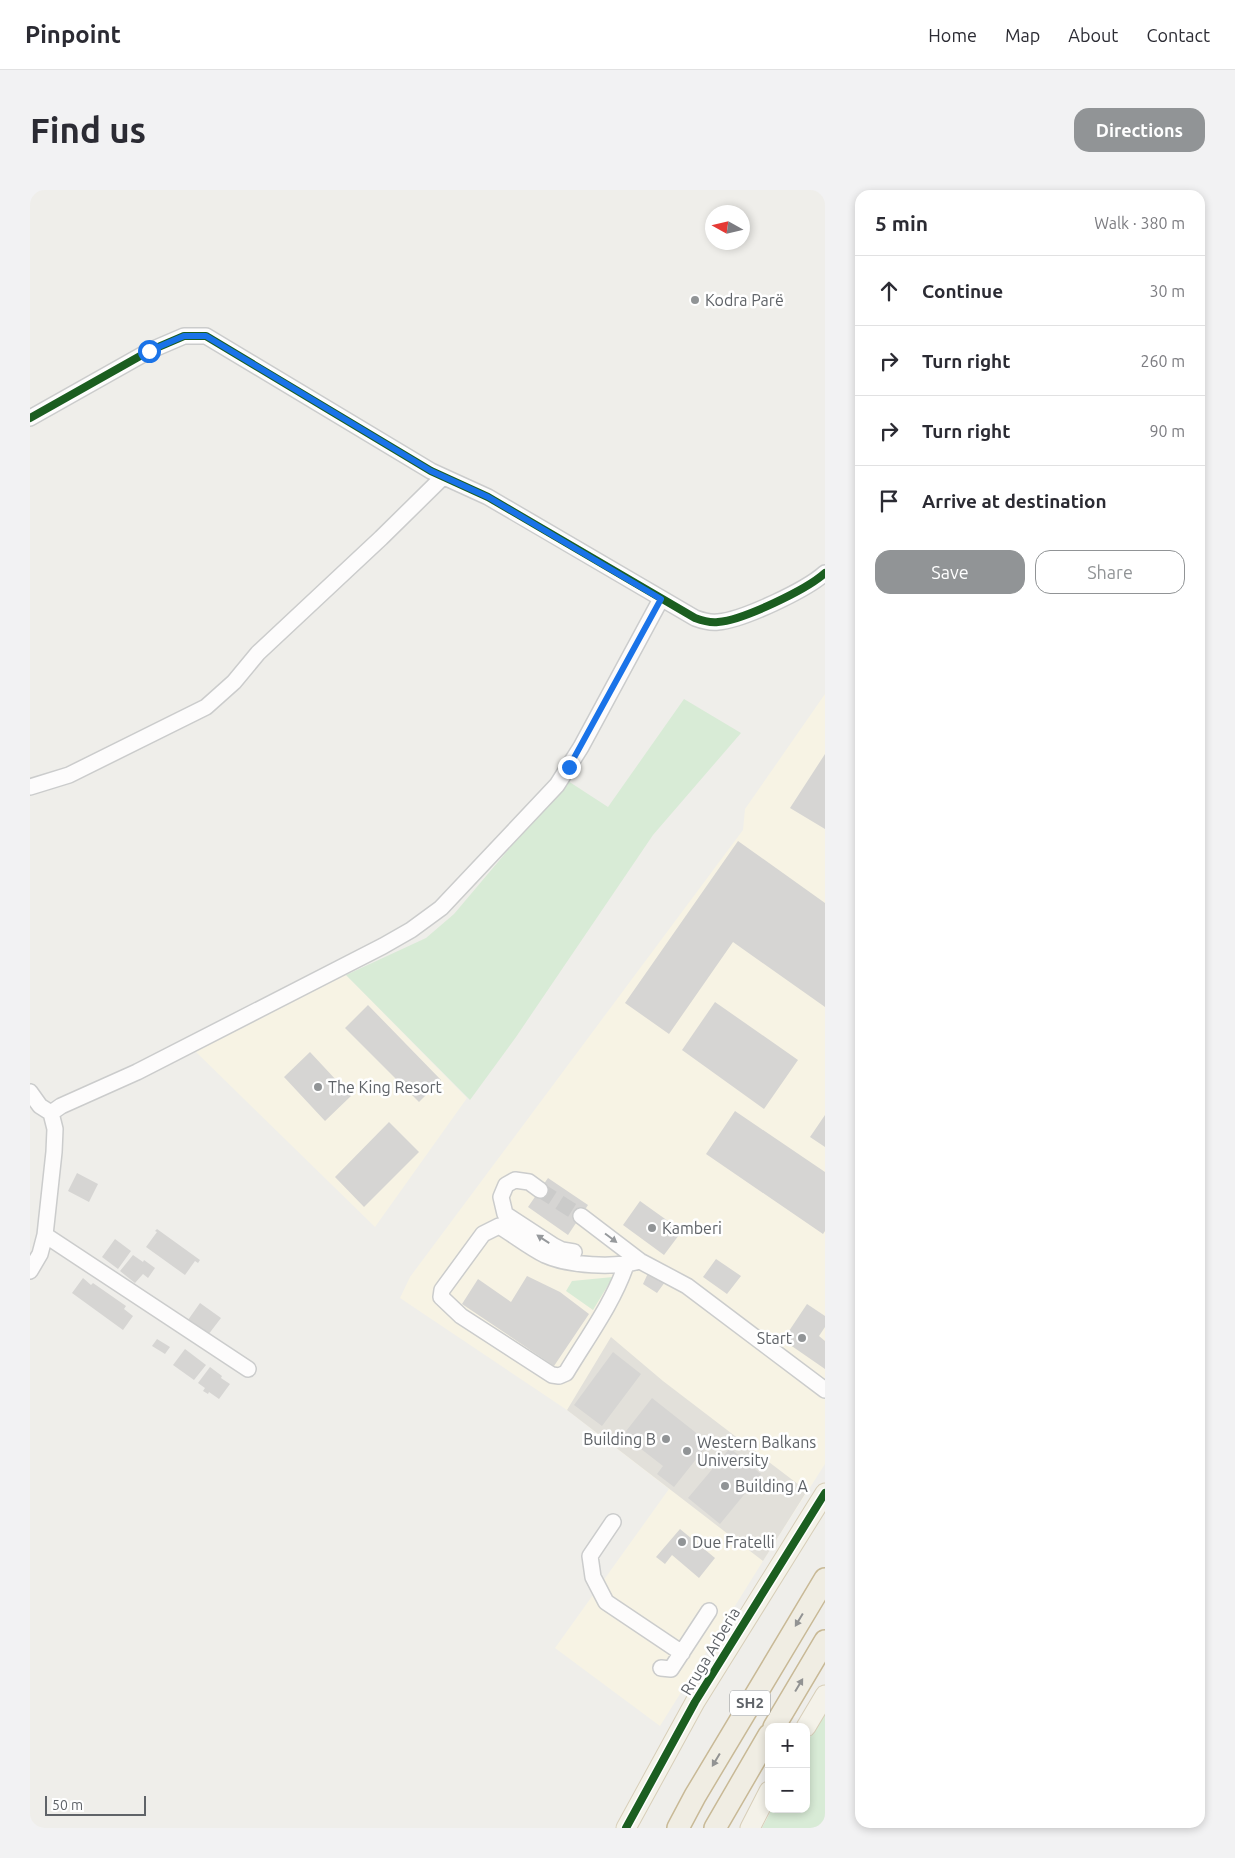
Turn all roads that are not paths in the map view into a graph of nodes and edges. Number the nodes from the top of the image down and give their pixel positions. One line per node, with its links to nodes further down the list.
1 (30, 418): 2 (street)
2 (443, 477): 4 (street); 5 (street)
3 (825, 573): 4 (street)
4 (661, 599): 7 (street)
5 (30, 787)
6 (30, 1092): 7 (street)
7 (51, 1113): 10 (street)
8 (540, 1190): 11 (street, one-way to 8)
9 (581, 1216): 11 (street, one-way to 11)
10 (45, 1235): 12 (street); 13 (street)
11 (633, 1263): 11 (street); 14 (street)
12 (30, 1271)
13 (248, 1369)
14 (825, 1390)
15 (825, 1493): 27 (main road, Rruga Arberia)
16 (613, 1522): 20 (street)
17 (825, 1579): 28 (highway, SH2, one-way to 28)
18 (709, 1611): 20 (street)
19 (825, 1641): 23 (highway, SH2, one-way to 19)
20 (682, 1653): 21 (street)
21 (661, 1668)
22 (825, 1695): 24 (main road)
23 (776, 1723)
24 (808, 1723)
25 (765, 1742): 29 (highway, SH2)
26 (765, 1799): 30 (main road)
27 (626, 1828)
28 (678, 1828)
29 (715, 1828)
30 (750, 1828)

